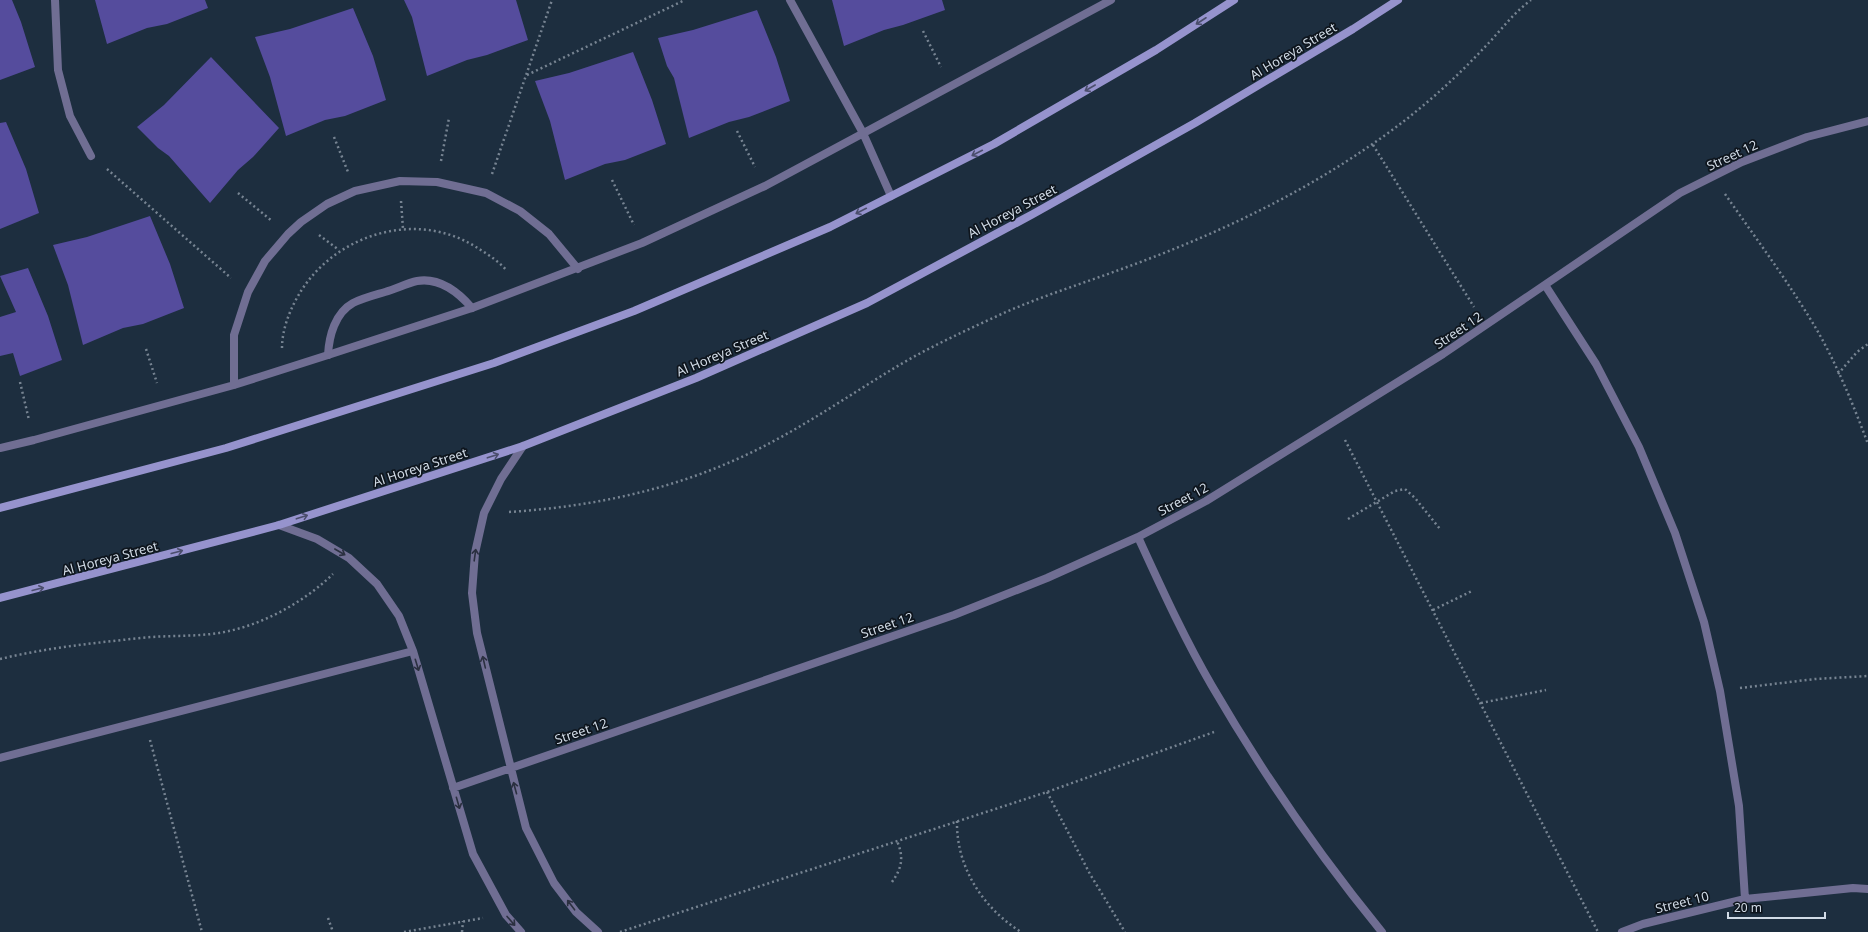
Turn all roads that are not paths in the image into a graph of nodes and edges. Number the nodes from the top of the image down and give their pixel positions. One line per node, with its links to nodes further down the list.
1 (55, 0): 8 (street)
2 (790, 0): 7 (street)
3 (1111, 0): 7 (street)
4 (1234, 0): 9 (main road, one-way to 9)
5 (1398, 0): 15 (main road, Al Horeya Street)
6 (1868, 121): 11 (street, Street 12)
7 (863, 133): 9 (street); 10 (street)
8 (91, 156)
9 (891, 196): 17 (main road, one-way to 17)
10 (578, 269): 12 (street); 14 (street)
11 (1545, 285): 19 (street, Street 12); 26 (street)
12 (472, 308): 13 (street); 13 (street)
13 (328, 355): 14 (street)
14 (234, 386): 16 (street)
15 (523, 446): 18 (main road, Al Horeya Street, one-way to 15); 23 (street, one-way to 15)
16 (0, 448)
17 (0, 508)
18 (279, 525): 20 (main road, Al Horeya Street, one-way to 18); 21 (street, one-way to 21)
19 (1138, 537): 23 (street, Street 12); 29 (street)
20 (0, 598)
21 (413, 651): 22 (street); 24 (street, one-way to 24)
22 (0, 758)
23 (510, 769): 24 (street, Street 12); 28 (street, one-way to 23)
24 (453, 788): 27 (street, one-way to 27)
25 (1868, 889): 26 (street, Street 10)
26 (1744, 899): 30 (street, Street 10)
27 (521, 932)
28 (598, 932)
29 (1382, 932)
30 (1622, 932)

